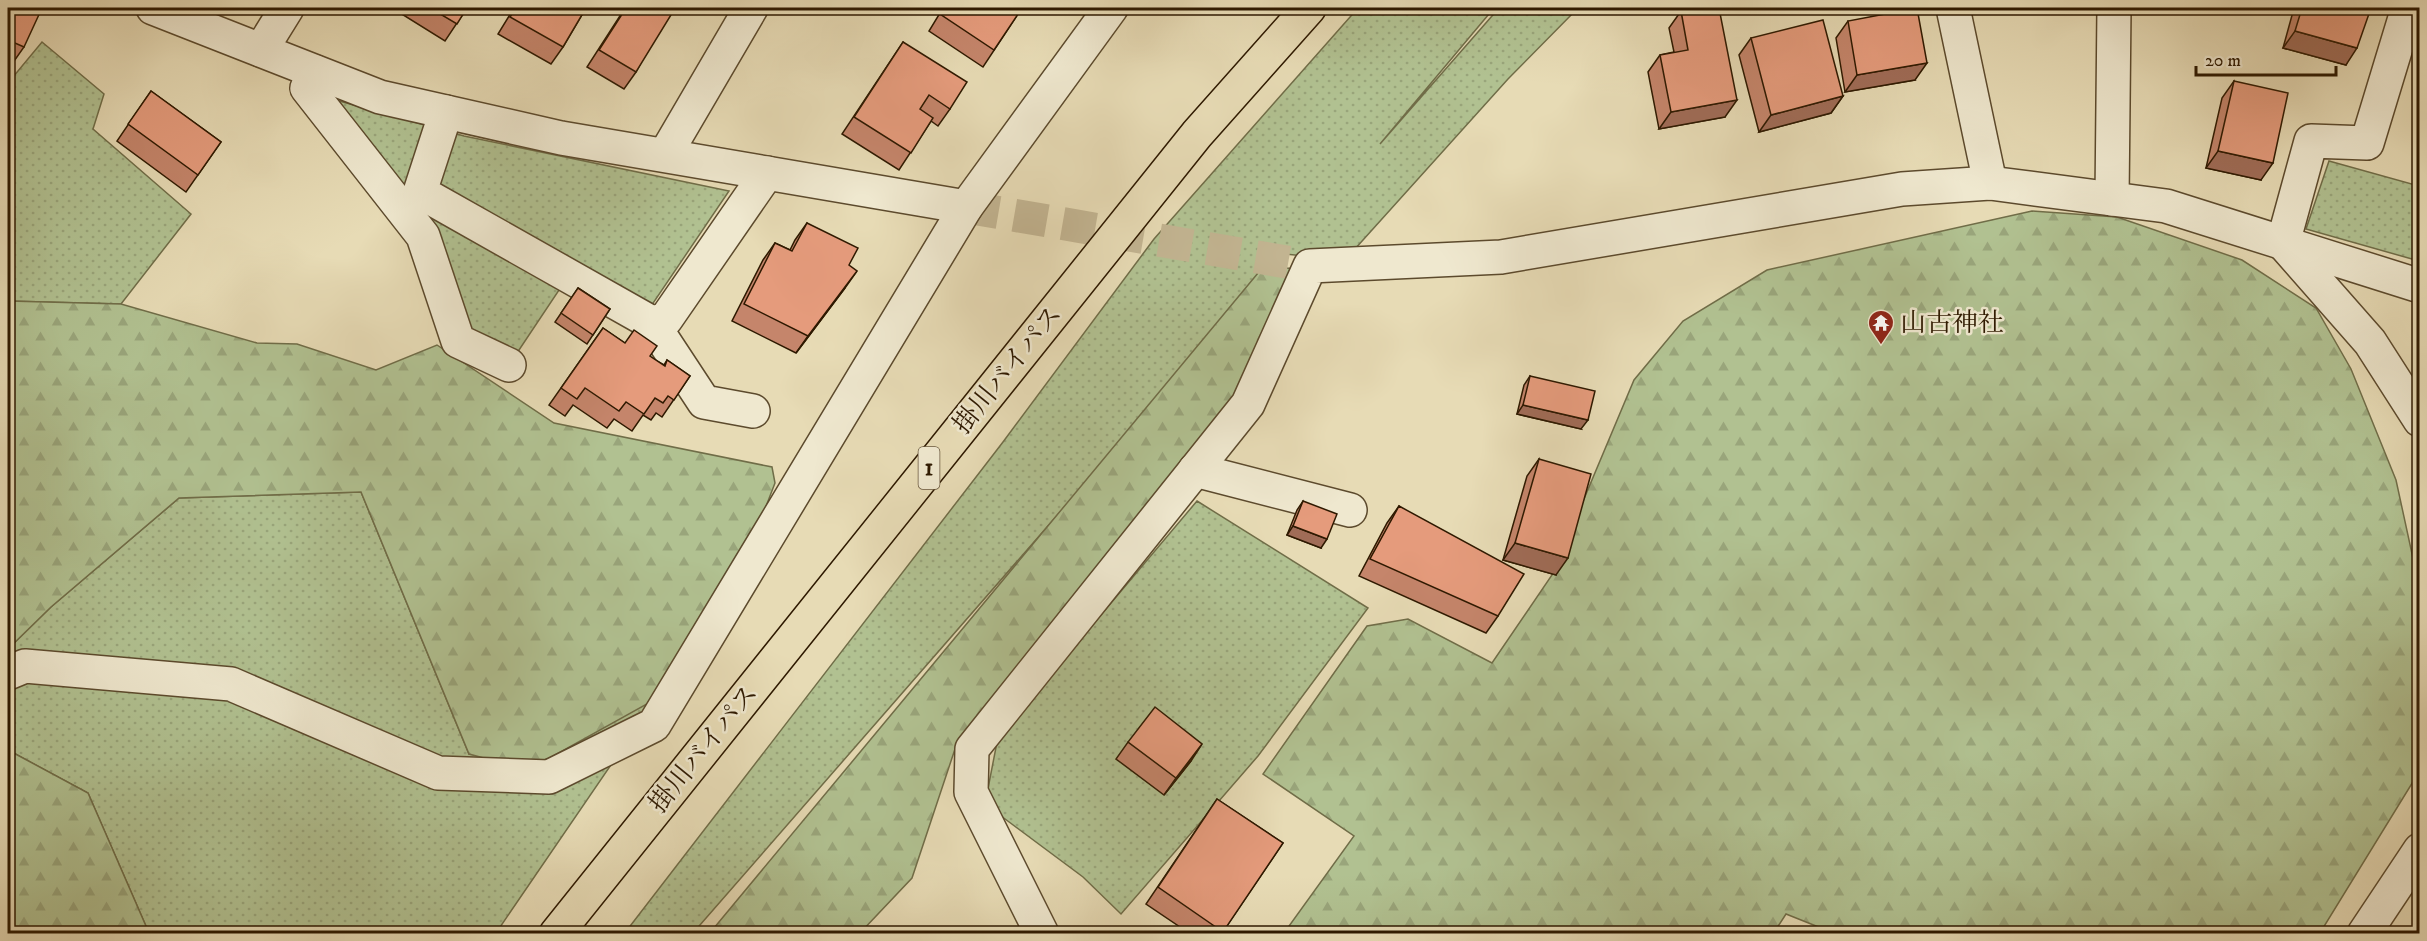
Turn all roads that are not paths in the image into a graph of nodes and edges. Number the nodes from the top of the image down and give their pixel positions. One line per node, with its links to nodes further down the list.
1 (153, 8): 9 (street)
2 (287, 8): 9 (street)
3 (751, 8): 12 (street)
4 (1112, 8): 16 (street)
5 (1309, 8): 27 (highway, 掛川バイパス / 1)
6 (1953, 8): 14 (street)
7 (2114, 8): 15 (street)
8 (2408, 8): 17 (street)
9 (261, 50): 10 (street)
10 (315, 72): 11 (street); 20 (street)
11 (446, 112): 12 (street); 19 (street)
12 (665, 155): 13 (street)
13 (767, 173): 16 (street); 19 (street)
14 (1990, 183): 15 (street); 23 (street)
15 (2112, 199): 17 (street)
16 (966, 207): 25 (street)
17 (2283, 243): 18 (street); 22 (street)
18 (2420, 286)
19 (652, 323): 21 (street)
20 (508, 365)
21 (753, 411)
22 (2420, 420)
23 (1195, 470): 24 (street); 28 (street)
24 (1350, 510)
25 (8, 673)
26 (2420, 850): 29 (street)
27 (556, 933)
28 (1042, 933)
29 (2364, 933)

